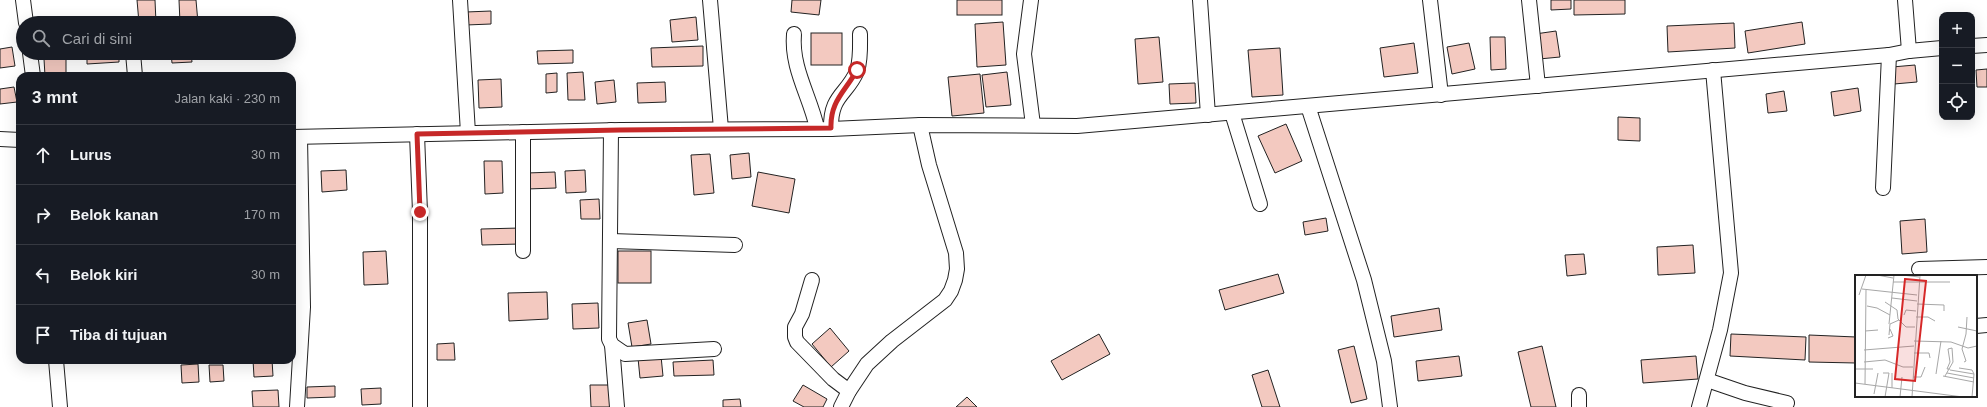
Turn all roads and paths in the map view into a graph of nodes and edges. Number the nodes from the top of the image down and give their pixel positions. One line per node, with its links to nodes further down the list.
1 (23, 0): 9 (street)
2 (460, 0): 34 (street)
3 (710, 0): 31 (street)
4 (1031, 0): 28 (street)
5 (1200, 0): 26 (street)
6 (1430, 0): 23 (street)
7 (1529, 0): 22 (street)
8 (1905, 0): 15 (street)
9 (25, 16)
10 (794, 34): 29 (street)
11 (860, 34): 30 (street)
12 (1987, 45): 13 (street)
13 (1975, 46)
14 (1939, 48): 15 (street)
15 (1909, 51): 16 (street)
16 (1889, 55): 19 (street); 39 (street)
17 (31, 60): 20 (street)
18 (133, 60): 21 (street)
19 (1713, 70): 22 (street); 52 (street)
20 (32, 72)
21 (134, 72)
22 (1538, 86): 23 (street)
23 (1440, 94): 24 (street)
24 (1308, 106): 25 (street); 60 (street)
25 (1232, 113): 26 (street); 40 (street)
26 (1208, 115): 28 (street)
27 (920, 124): 28 (street); 30 (street); 53 (street)
28 (1033, 125)
29 (817, 128): 30 (street); 31 (street)
30 (831, 128)
31 (721, 129): 32 (street)
32 (611, 130): 33 (street); 41 (street)
33 (523, 132): 34 (street); 43 (street)
34 (468, 133): 35 (street)
35 (417, 134): 36 (street); 57 (street)
36 (296, 137): 56 (street)
37 (0, 139): 38 (street)
38 (16, 140)
39 (1883, 188)
40 (1260, 204)
41 (611, 241): 42 (street); 49 (street)
42 (735, 245)
43 (523, 251)
44 (1987, 267): 45 (street)
45 (1919, 269)
46 (812, 280): 53 (street)
47 (1987, 325): 48 (street)
48 (1977, 326)
49 (612, 346): 50 (street); 58 (street)
50 (714, 349)
51 (56, 364): 55 (street)
52 (1707, 380): 54 (street); 61 (street)
53 (849, 391): 59 (street)
54 (1788, 403)
55 (60, 407)
56 (298, 407)
57 (420, 407)
58 (617, 407)
59 (841, 407)
60 (1390, 407)
61 (1699, 407)

